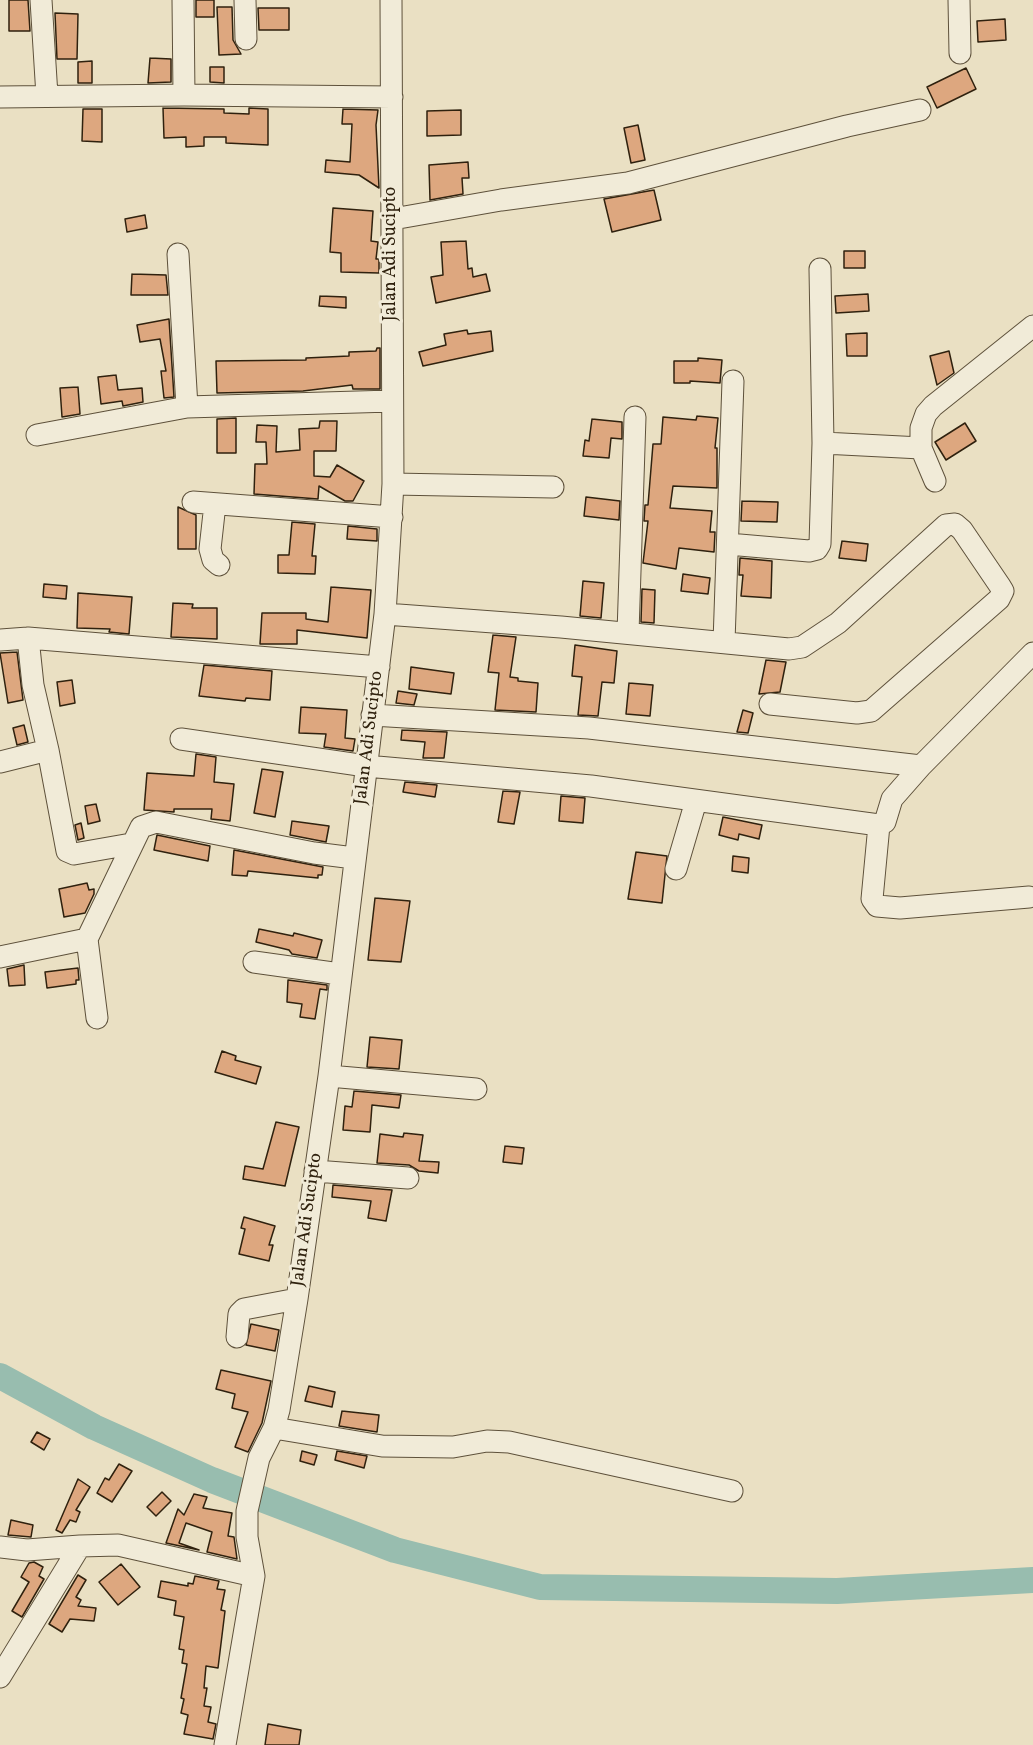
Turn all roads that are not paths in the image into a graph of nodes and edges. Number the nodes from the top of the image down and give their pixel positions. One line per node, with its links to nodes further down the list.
1 (41, 0): 9 (street)
2 (183, 0): 8 (street)
3 (245, 0): 6 (street)
4 (391, 0): 11 (street, Jalan Adi Sucipto)
5 (959, 0): 7 (street)
6 (246, 39)
7 (960, 53)
8 (184, 95): 9 (street); 11 (street)
9 (46, 96): 10 (street)
10 (0, 97)
11 (392, 98): 13 (street, Jalan Adi Sucipto)
12 (920, 110): 13 (street)
13 (393, 219): 18 (street, Jalan Adi Sucipto)
14 (178, 254): 19 (street)
15 (820, 269): 22 (street)
16 (1033, 326): 23 (street)
17 (733, 381): 30 (street)
18 (392, 401): 19 (street); 25 (street, Jalan Adi Sucipto)
19 (187, 407): 21 (street)
20 (634, 417): 33 (street)
21 (37, 435)
22 (823, 443): 23 (street); 30 (street)
23 (921, 448): 24 (street)
24 (935, 481)
25 (393, 484): 26 (street); 29 (street, Jalan Adi Sucipto)
26 (553, 487)
27 (193, 502): 28 (street)
28 (215, 504): 29 (street); 31 (street)
29 (392, 518): 32 (street, Jalan Adi Sucipto)
30 (728, 544): 36 (street)
31 (219, 565)
32 (385, 614): 33 (street); 38 (street, Jalan Adi Sucipto)
33 (628, 633): 36 (street)
34 (28, 638): 35 (street); 38 (street); 42 (street)
35 (0, 640)
36 (724, 642): 39 (street)
37 (1033, 653): 45 (street)
38 (378, 667): 40 (street, Jalan Adi Sucipto)
39 (770, 704)
40 (372, 715): 44 (street, Jalan Adi Sucipto); 45 (street)
41 (181, 739): 44 (street)
42 (48, 750): 43 (street); 48 (street)
43 (0, 762)
44 (366, 766): 46 (street); 49 (street, Jalan Adi Sucipto)
45 (921, 766): 47 (street)
46 (696, 801): 47 (street); 50 (street)
47 (879, 825): 51 (street)
48 (131, 844): 49 (street); 52 (street)
49 (354, 858): 55 (street, Jalan Adi Sucipto)
50 (675, 869)
51 (1029, 897)
52 (87, 939): 53 (street); 56 (street)
53 (0, 957)
54 (254, 962): 55 (street)
55 (340, 974): 57 (street, Jalan Adi Sucipto)
56 (97, 1018)
57 (329, 1076): 58 (street); 59 (street, Jalan Adi Sucipto)
58 (476, 1089)
59 (315, 1171): 60 (street); 61 (street, Jalan Adi Sucipto)
60 (408, 1178)
61 (297, 1299): 62 (street); 63 (street, Jalan Adi Sucipto)
62 (237, 1337)
63 (274, 1428): 64 (street); 67 (street, Jalan Adi Sucipto)
64 (732, 1491)
65 (80, 1546): 66 (street); 67 (street); 68 (street)
66 (0, 1547)
67 (254, 1576): 69 (street, Jalan Adi Sucipto)
68 (0, 1677)
69 (225, 1745)

